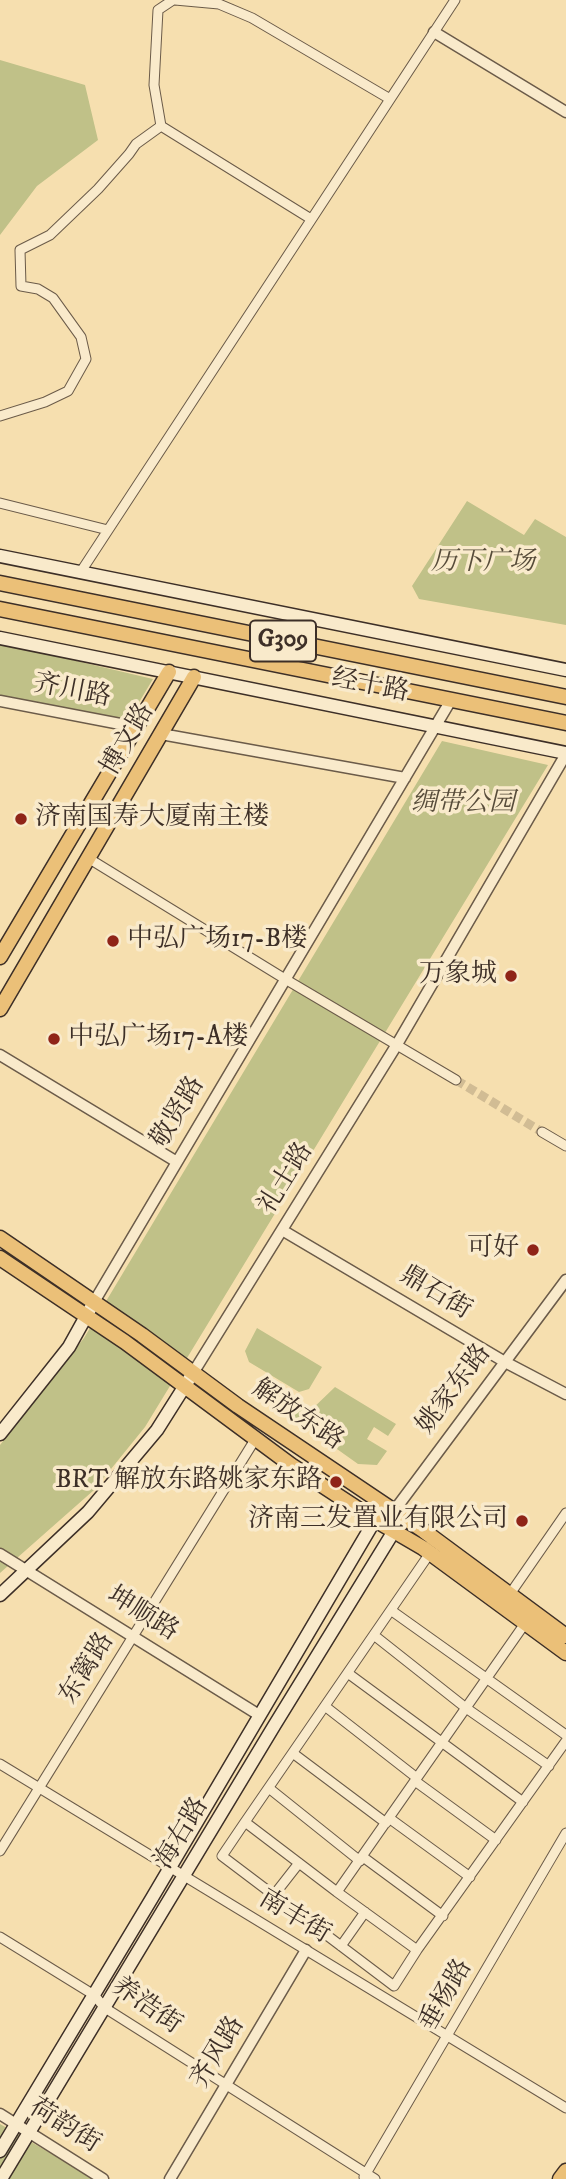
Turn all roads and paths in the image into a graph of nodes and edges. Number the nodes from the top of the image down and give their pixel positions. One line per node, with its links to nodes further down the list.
1 (174, 0): 4 (street); 6 (street)
2 (455, 0): 3 (street)
3 (434, 32): 4 (street); 5 (street)
4 (390, 99): 7 (street)
5 (566, 112)
6 (161, 126): 7 (street); 8 (street)
7 (312, 219): 10 (street)
8 (0, 416)
9 (0, 503): 10 (street)
10 (108, 530): 12 (street)
11 (0, 556): 12 (main road, 经十路)
12 (80, 573): 16 (main road, 经十路)
13 (0, 583): 19 (main road, 经十路 / G309)
14 (0, 609): 20 (main road, 经十路 / G309)
15 (0, 638): 17 (main road, 经十路)
16 (566, 670)
17 (169, 672): 18 (main road, 经十路); 24 (main road, 博文路)
18 (194, 677): 23 (main road, 经十路); 25 (main road, 博文路)
19 (566, 697)
20 (451, 700): 22 (main road, 经十路 / G309); 23 (street, 敬贤路)
21 (0, 701): 24 (street, 齐川路)
22 (566, 723)
23 (436, 725): 26 (main road, 经十路); 27 (street, 敬贤路)
24 (136, 727): 29 (main road, 博文路)
25 (160, 734): 27 (street); 28 (main road, 博文路)
26 (566, 753): 32 (street, 礼士路)
27 (405, 778): 30 (street, 敬贤路)
28 (88, 858): 30 (street); 31 (main road, 博文路)
29 (0, 957)
30 (285, 979): 32 (street); 37 (street, 敬贤路)
31 (0, 1009)
32 (396, 1046): 34 (street); 38 (street, 礼士路)
33 (0, 1055): 37 (street)
34 (456, 1080)
35 (542, 1132): 36 (street)
36 (566, 1146)
37 (177, 1162): 42 (street, 敬贤路)
38 (282, 1230): 44 (street, 鼎石街); 45 (street, 礼士路)
39 (0, 1238): 42 (main road, 解放东路)
40 (0, 1258): 43 (main road, 解放东路)
41 (566, 1280): 44 (street, 姚家东路)
42 (94, 1302): 43 (main road, 敬贤路); 45 (main road, 解放东路)
43 (86, 1316): 45 (main road, 解放东路); 47 (main road, 敬贤路)
44 (505, 1362): 46 (street, 鼎石街); 49 (street, 姚家东路)
45 (189, 1379): 48 (main road, 解放东路); 49 (main road, 解放东路); 55 (main road, 礼士路)
46 (566, 1394)
47 (0, 1434)
48 (256, 1438): 51 (main road, 解放东路); 62 (street, 东篱路)
49 (394, 1511): 51 (street, 姚家东路); 52 (main road); 56 (main road, 解放东路)
50 (566, 1513): 56 (street)
51 (375, 1520): 52 (main road, 解放东路); 68 (main road, 海右路)
52 (394, 1531): 53 (main road, 解放东路); 87 (main road, 海右路)
53 (430, 1553): 58 (street); 59 (main road, 解放东路)
54 (0, 1554): 55 (street, 坤顺路)
55 (25, 1570): 57 (main road, 礼士路); 62 (street, 坤顺路)
56 (510, 1594): 61 (main road, 解放东路)
57 (0, 1595)
58 (392, 1611): 60 (street); 65 (street)
59 (526, 1622): 63 (main road, 解放东路); 65 (street)
60 (375, 1636): 64 (street); 67 (street)
61 (566, 1636)
62 (133, 1637): 68 (street, 坤顺路); 76 (street, 东篱路)
63 (566, 1653)
64 (349, 1674): 66 (street); 71 (street)
65 (487, 1679): 67 (street); 69 (street)
66 (326, 1707): 72 (street); 75 (street)
67 (466, 1708): 71 (street); 74 (street)
68 (259, 1715): 86 (main road, 海右路)
69 (566, 1735)
70 (566, 1741): 74 (street)
71 (442, 1743): 75 (street); 78 (street)
72 (294, 1754): 77 (street); 79 (street)
73 (0, 1764): 76 (street, 南丰街)
74 (549, 1766): 78 (street)
75 (416, 1780): 79 (street); 82 (street)
76 (39, 1787): 83 (street, 东篱路); 86 (street, 南丰街)
77 (270, 1789): 80 (street); 84 (street)
78 (523, 1802): 82 (street)
79 (388, 1820): 84 (street); 88 (street)
80 (245, 1822): 85 (street); 90 (street)
81 (566, 1833): 99 (street, 垂杨路)
82 (496, 1840): 88 (street)
83 (0, 1852)
84 (361, 1859): 89 (street); 92 (street)
85 (299, 1863): 89 (street); 90 (street)
86 (170, 1867): 87 (street, 南丰街); 97 (main road, 海右路)
87 (184, 1876): 95 (street, 南丰街); 98 (main road, 海右路)
88 (470, 1877): 92 (street)
89 (337, 1892): 91 (street)
90 (274, 1895): 94 (street)
91 (365, 1912): 94 (street); 96 (street)
92 (443, 1916): 96 (street)
93 (0, 1937): 97 (street, 养浩街)
94 (341, 1946): 96 (street)
95 (306, 1950): 99 (street, 南丰街); 100 (street, 齐风路)
96 (417, 1950)
97 (94, 1995): 98 (street, 养浩街); 103 (main road, 海右路)
98 (105, 2008): 100 (street, 养浩街); 104 (main road, 海右路)
99 (447, 2036): 101 (street, 南丰街); 107 (street, 垂杨路)
100 (226, 2086): 107 (street, 养浩街); 110 (street, 齐风路)
101 (566, 2108)
102 (0, 2114): 103 (street, 荷韵街)
103 (17, 2124): 104 (street, 荷韵街); 105 (main road, 海右路)
104 (30, 2132): 108 (main road, 海右路); 109 (street, 荷韵街)
105 (0, 2151)
106 (566, 2171): 111 (main road)
107 (368, 2177)
108 (1, 2179)
109 (103, 2179)
110 (170, 2179)
111 (560, 2179)

